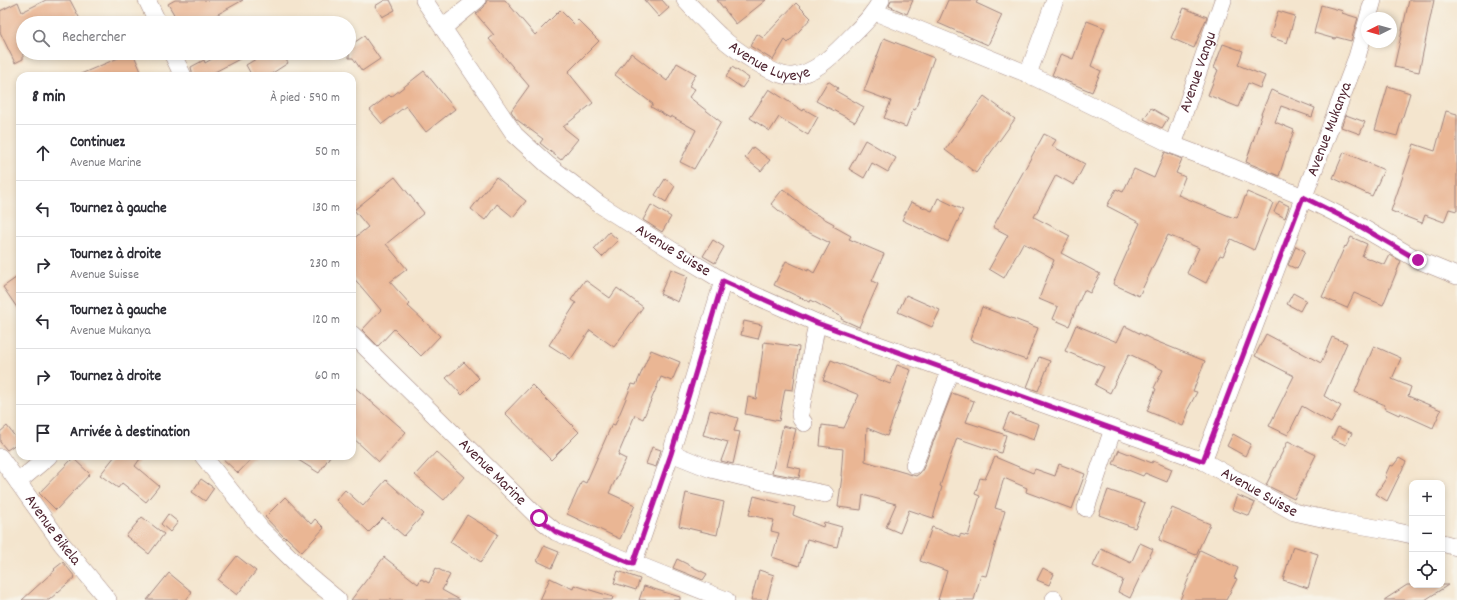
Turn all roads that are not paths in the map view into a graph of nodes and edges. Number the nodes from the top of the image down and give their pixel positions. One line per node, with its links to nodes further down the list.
1 (146, 0): 10 (street)
2 (424, 0): 11 (street, Avenue Suisse)
3 (477, 0): 11 (street)
4 (685, 0): 8 (street, Avenue Luyeye)
5 (1055, 0): 15 (street)
6 (1223, 0): 16 (street, Avenue Vangu)
7 (1373, 0): 9 (street)
8 (878, 6): 15 (street)
9 (1370, 12)
10 (154, 16)
11 (442, 28): 19 (street, Avenue Suisse)
12 (1361, 43): 17 (street, Avenue Mukanya)
13 (175, 60): 14 (street)
14 (181, 72)
15 (1028, 74): 16 (street)
16 (1173, 145): 17 (street)
17 (1303, 197): 18 (street); 29 (street, Avenue Mukanya)
18 (1457, 276)
19 (723, 281): 20 (street, Avenue Suisse); 25 (street)
20 (817, 323): 22 (street, Avenue Suisse); 23 (street)
21 (356, 338): 37 (street, Avenue Marine)
22 (951, 370): 24 (street, Avenue Suisse); 30 (street)
23 (804, 423)
24 (1113, 429): 29 (street, Avenue Suisse); 33 (street)
25 (671, 454): 32 (street); 37 (street)
26 (0, 457): 31 (street, Avenue Bikela)
27 (44, 460): 31 (street)
28 (206, 460): 39 (street)
29 (1203, 461): 34 (street, Avenue Suisse)
30 (914, 465)
31 (18, 482): 38 (street, Avenue Bikela)
32 (825, 494)
33 (1086, 508)
34 (1409, 534)
35 (1445, 544): 36 (street)
36 (1457, 547)
37 (633, 564): 40 (street, Avenue Marine)
38 (108, 600)
39 (338, 600)
40 (726, 600)

